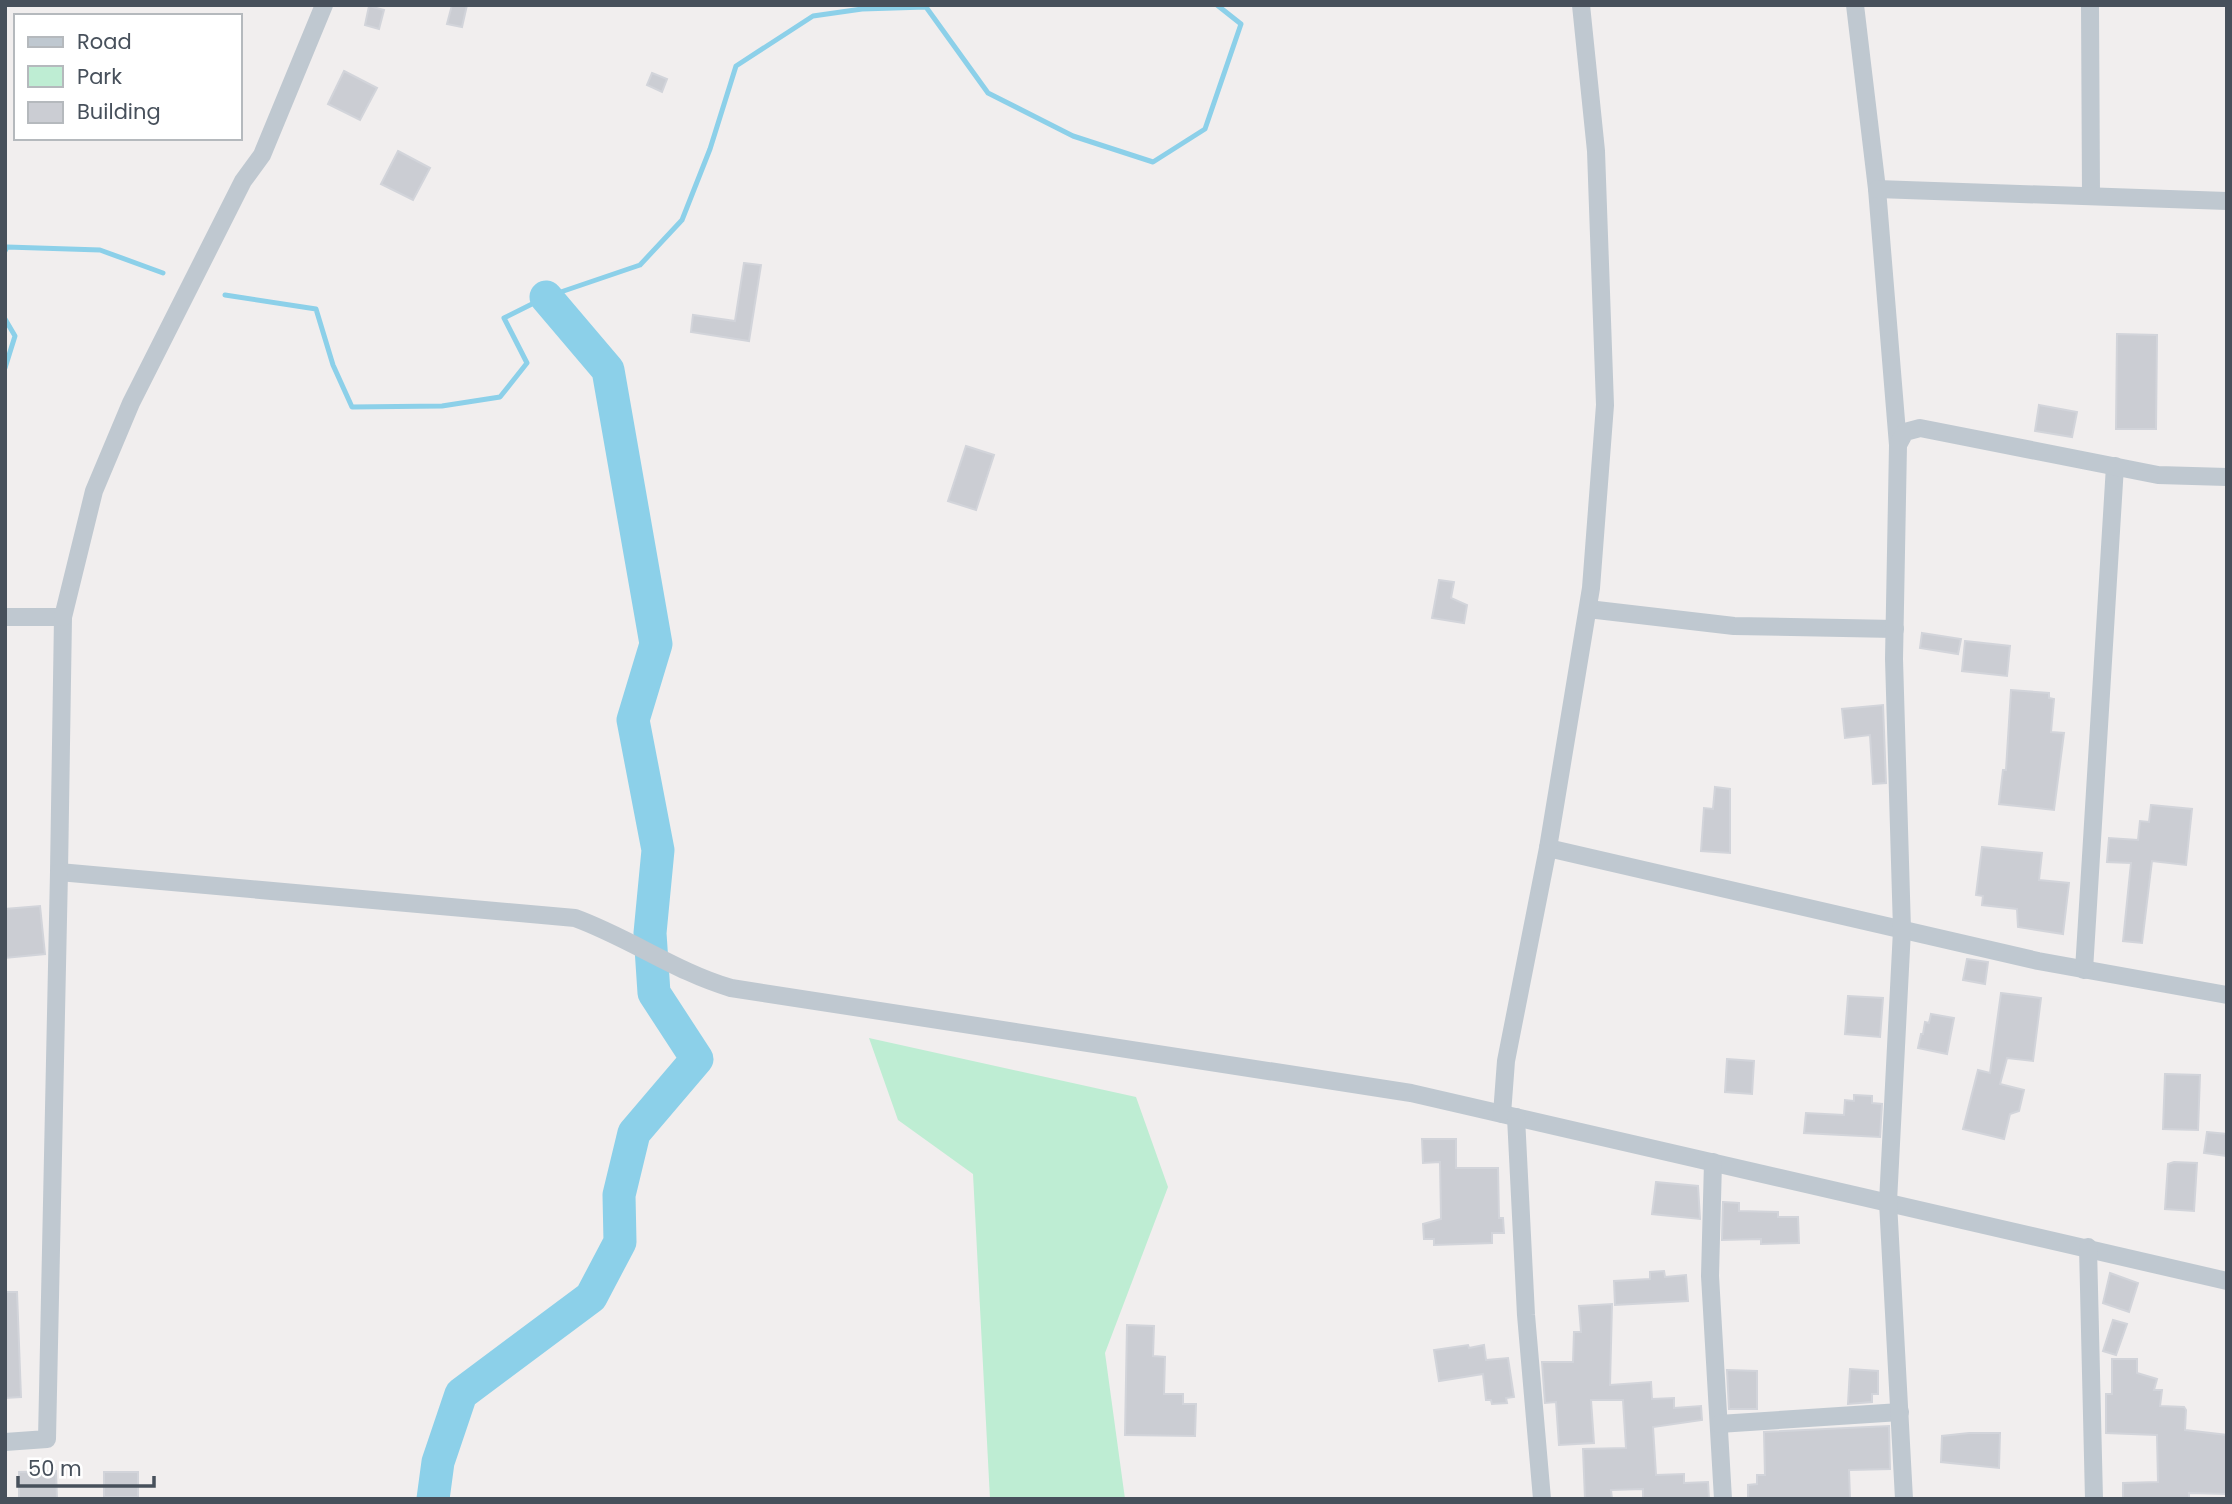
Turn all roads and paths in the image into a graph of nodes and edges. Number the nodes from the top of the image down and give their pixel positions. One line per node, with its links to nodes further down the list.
1 (324, 5): 13 (street)
2 (1581, 5): 11 (street)
3 (1855, 5): 5 (street)
4 (2090, 5): 6 (street)
5 (1877, 189): 6 (street); 8 (street)
6 (2091, 196): 7 (street)
7 (2227, 201)
8 (1898, 444): 9 (street); 14 (street)
9 (2115, 466): 10 (street); 18 (street)
10 (2227, 477)
11 (1588, 609): 14 (street); 15 (street)
12 (5, 617): 13 (street)
13 (63, 617): 16 (street)
14 (1895, 629): 17 (street)
15 (1548, 848): 17 (street); 20 (street)
16 (59, 872): 20 (street); 27 (street)
17 (1902, 930): 18 (street); 22 (street)
18 (2084, 970): 19 (street)
19 (2227, 995)
20 (1509, 1115): 21 (street); 28 (street)
21 (1713, 1162): 22 (street); 26 (street)
22 (1888, 1202): 23 (street); 25 (street)
23 (2088, 1247): 24 (street); 31 (street)
24 (2227, 1281)
25 (1900, 1412): 26 (street); 30 (street)
26 (1719, 1424): 29 (street)
27 (5, 1442)
28 (1542, 1499)
29 (1723, 1499)
30 (1904, 1499)
31 (2094, 1499)

